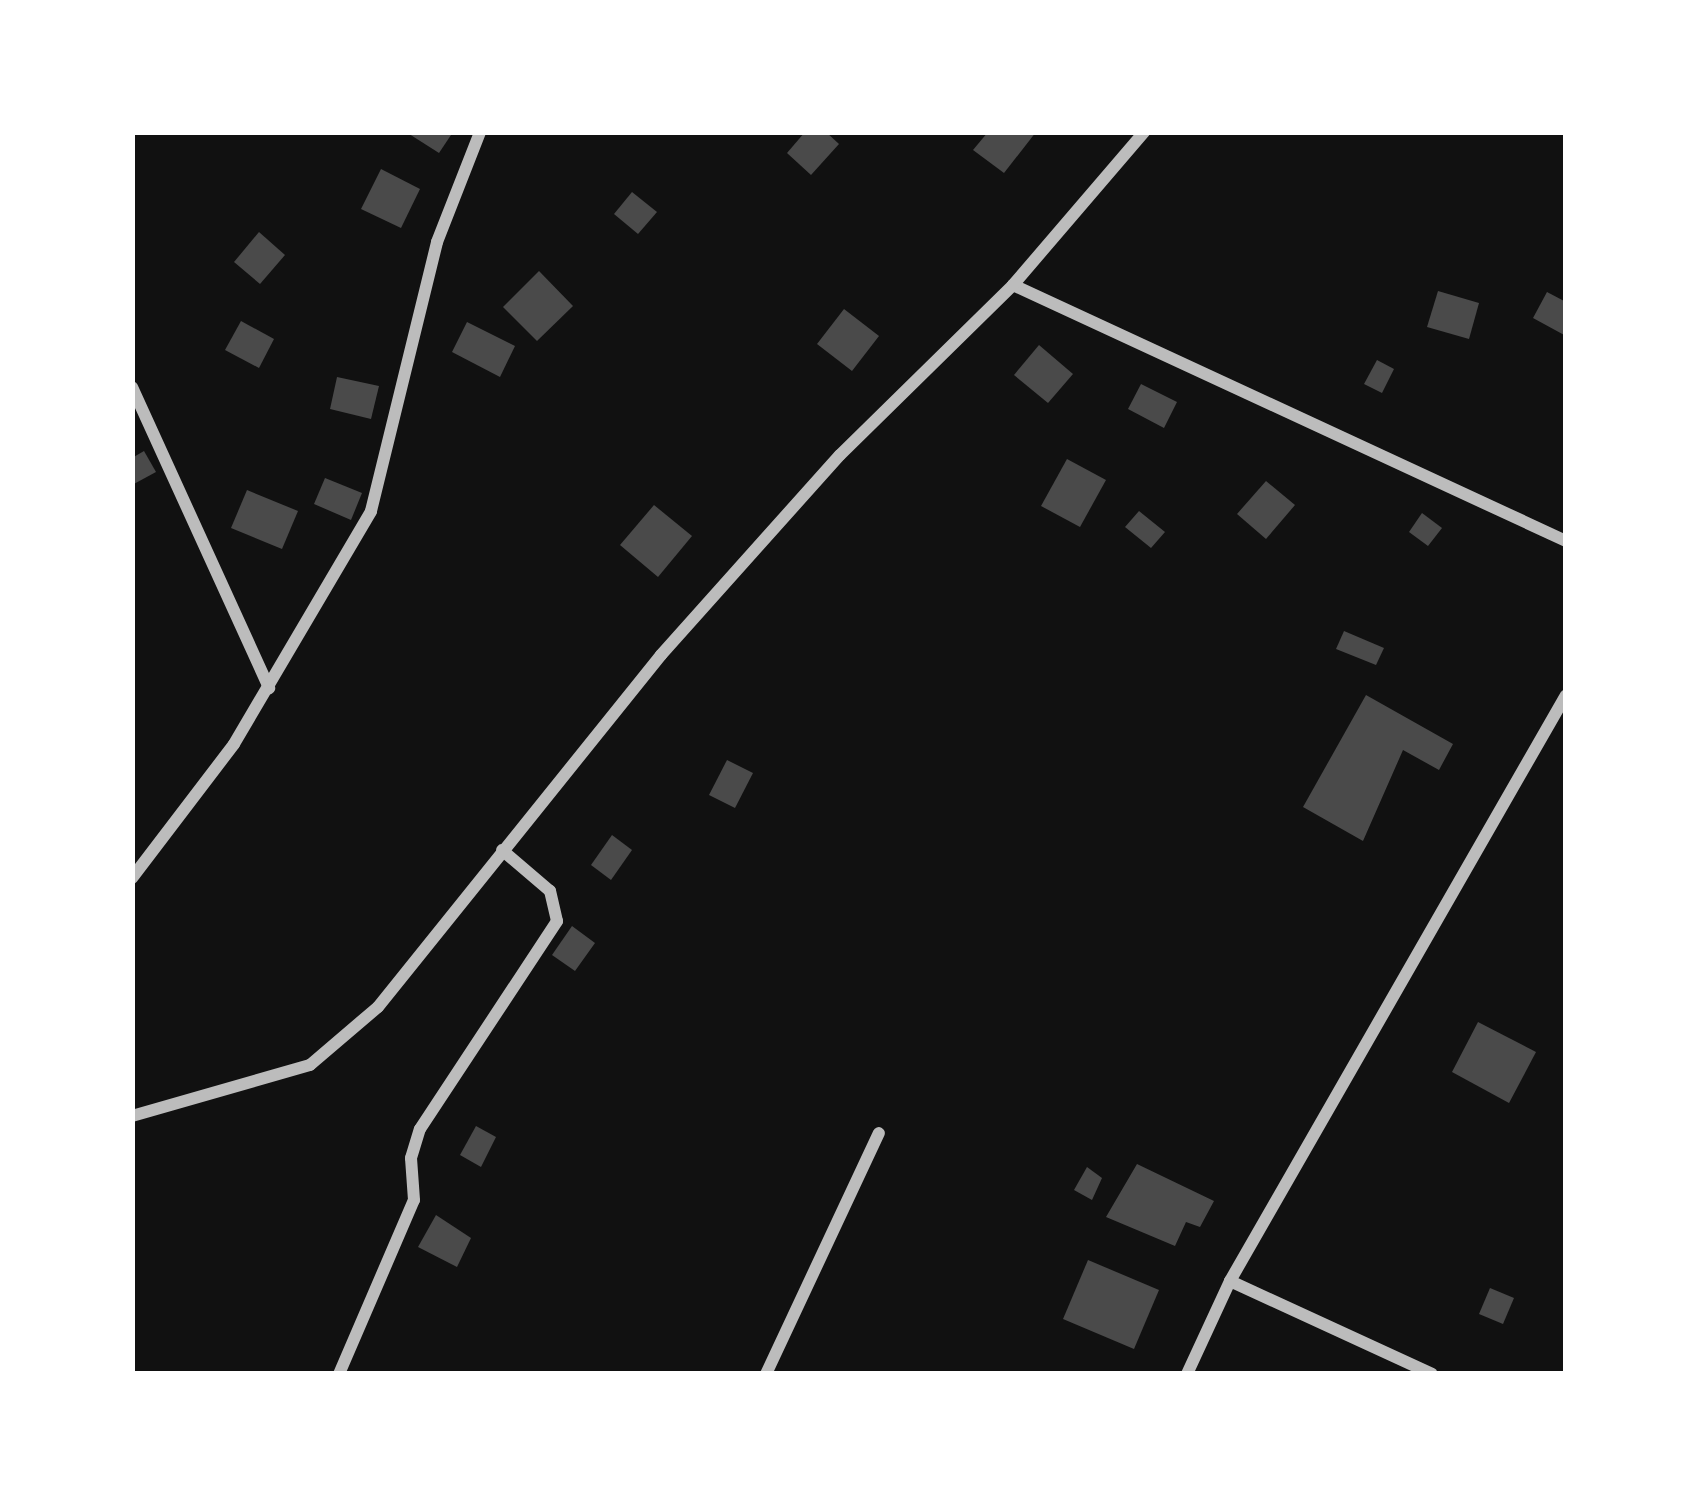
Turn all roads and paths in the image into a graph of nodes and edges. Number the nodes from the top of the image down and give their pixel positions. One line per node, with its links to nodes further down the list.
1 (480, 132): 6 (street)
2 (1144, 132): 3 (street)
3 (1013, 285): 5 (street); 8 (street)
4 (132, 387): 6 (street)
5 (1566, 542)
6 (269, 688): 9 (street)
7 (1566, 694): 12 (street)
8 (502, 850): 10 (street); 13 (street)
9 (132, 878)
10 (132, 1116)
11 (879, 1133): 14 (street)
12 (1230, 1281): 15 (street); 16 (street)
13 (339, 1374)
14 (766, 1374)
15 (1186, 1374)
16 (1432, 1374)

